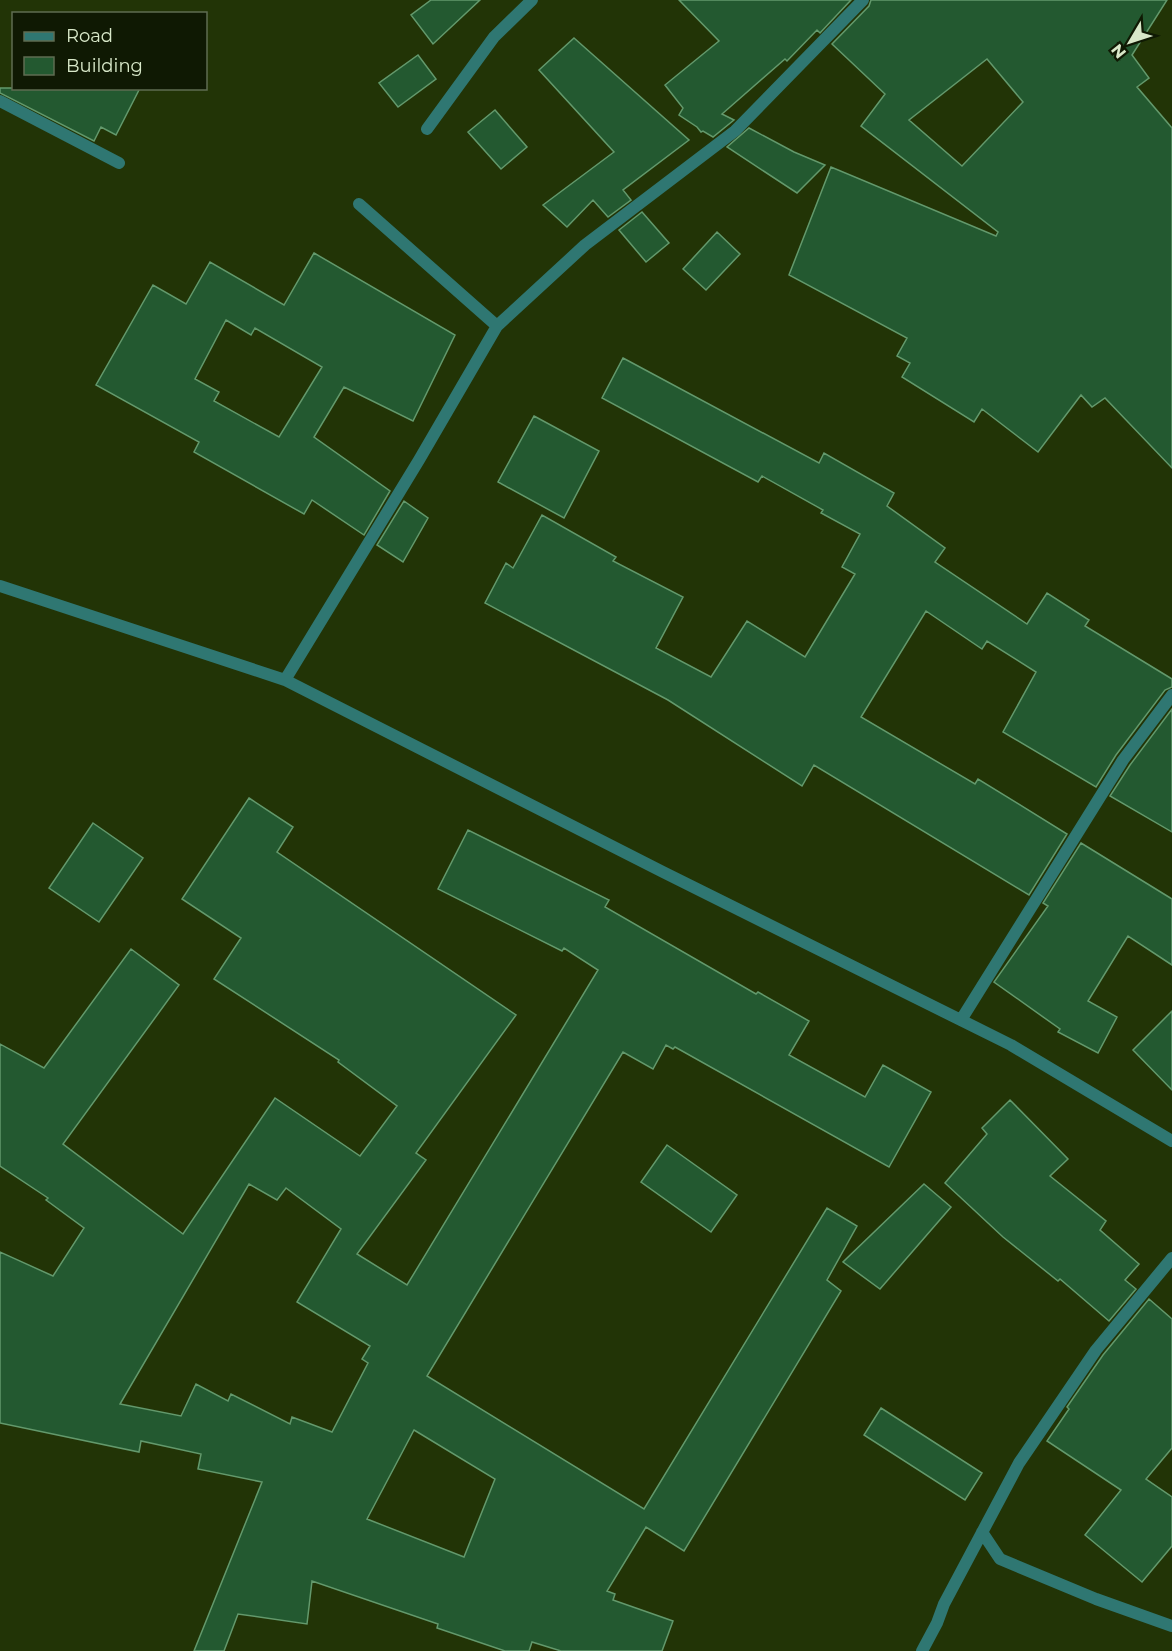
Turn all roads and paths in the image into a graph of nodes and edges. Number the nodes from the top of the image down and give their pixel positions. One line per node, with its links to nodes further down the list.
1 (532, 0): 4 (street)
2 (863, 0): 7 (street)
3 (0, 101): 5 (street)
4 (428, 129)
5 (119, 163)
6 (359, 204): 7 (street)
7 (497, 326): 9 (street)
8 (0, 586): 9 (street)
9 (285, 680): 11 (street)
10 (1172, 695): 11 (street)
11 (961, 1020): 12 (street)
12 (1172, 1141)
13 (1172, 1258): 14 (street)
14 (982, 1532): 15 (street); 16 (street)
15 (1172, 1626)
16 (921, 1651)

